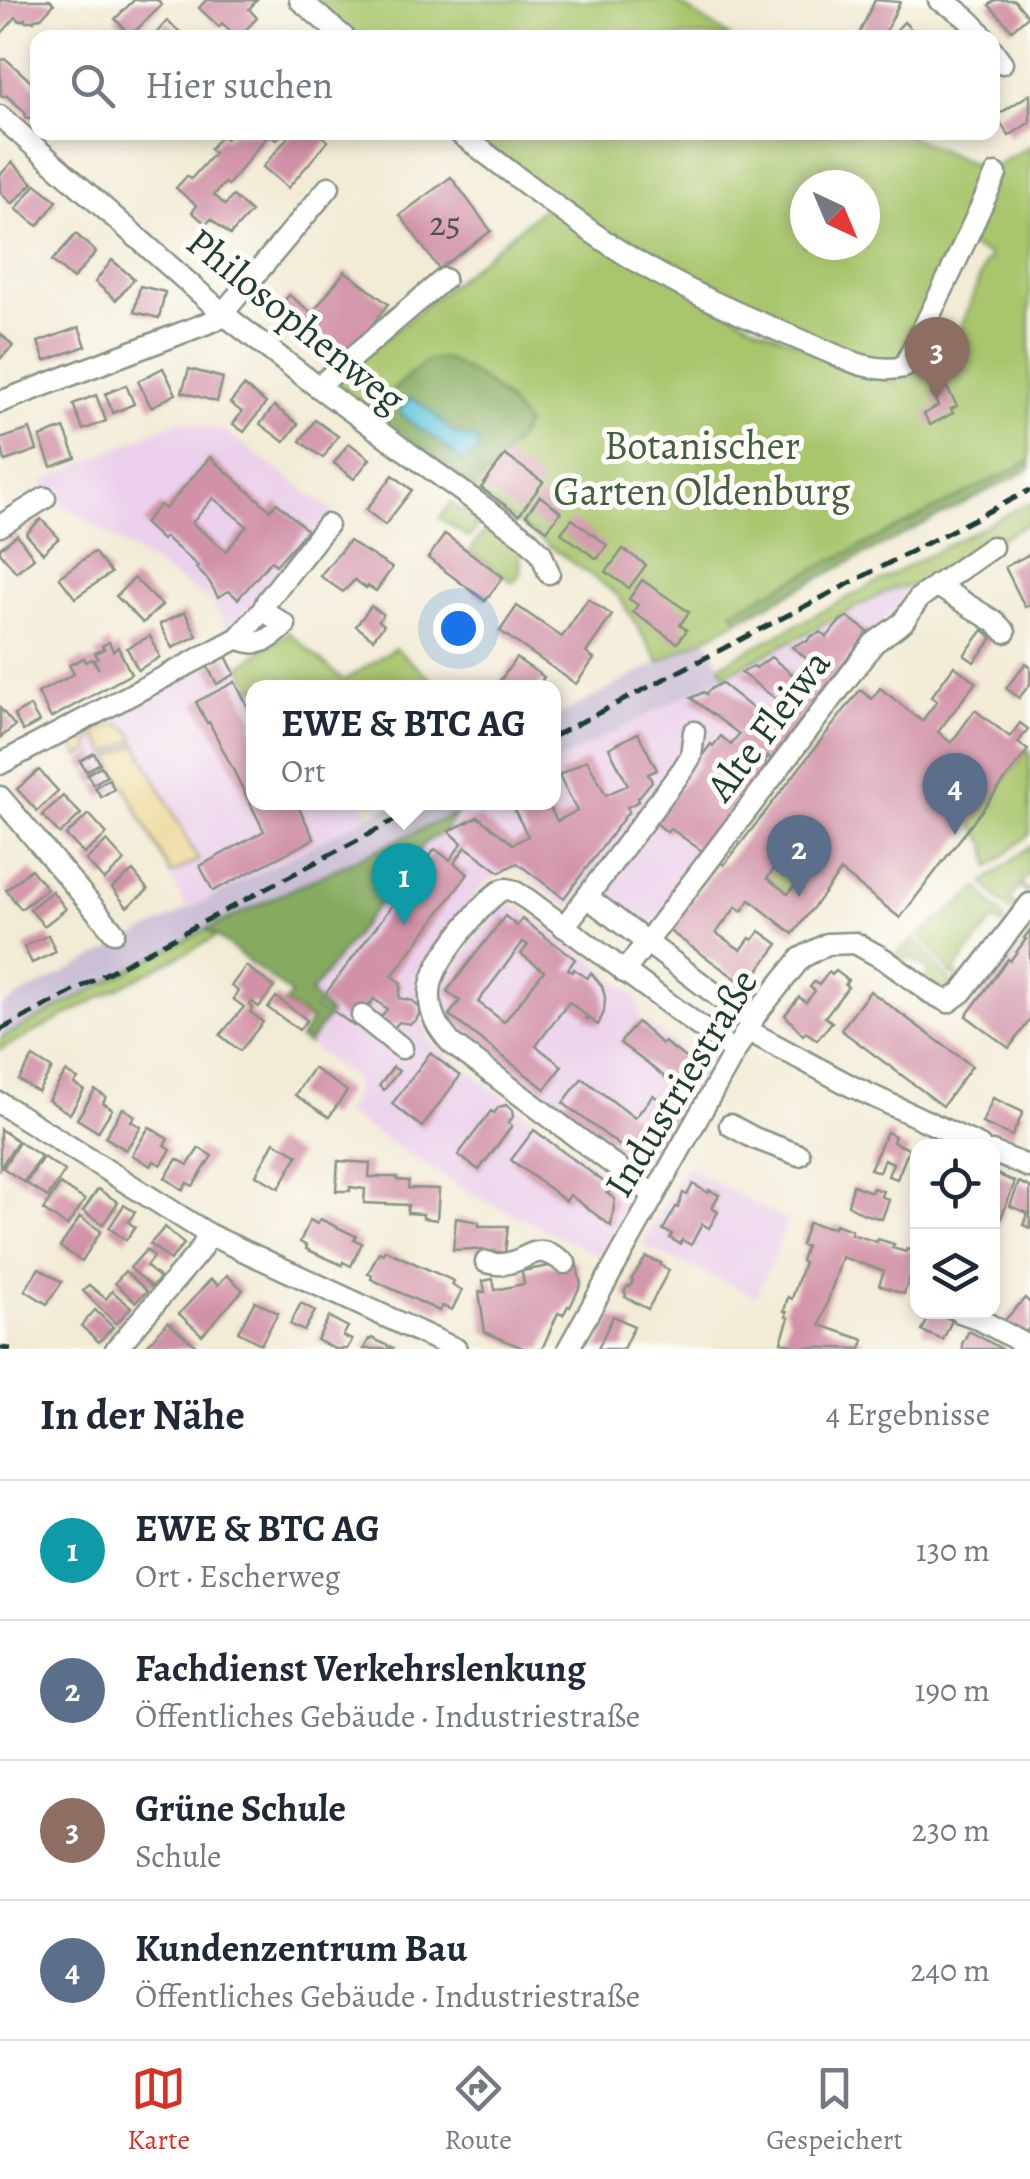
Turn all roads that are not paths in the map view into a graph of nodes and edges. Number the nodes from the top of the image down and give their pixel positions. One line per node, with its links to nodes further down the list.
1 (300, 0): 3 (street)
2 (938, 0): 4 (street)
3 (336, 30)
4 (978, 30)
5 (0, 116): 10 (street, Philosophenweg)
6 (468, 140): 7 (street)
7 (996, 174)
8 (329, 187): 10 (street)
9 (444, 279): 11 (street)
10 (225, 314): 11 (street, Philosophenweg); 12 (street)
11 (318, 387): 17 (street, Philosophenweg)
12 (1, 400)
13 (45, 498): 15 (street)
14 (328, 525): 21 (street)
15 (0, 526)
16 (992, 547): 18 (street, Alte Fleiwa)
17 (548, 573)
18 (936, 584): 19 (street); 27 (street, Alte Fleiwa)
19 (1005, 632)
20 (694, 732): 23 (street)
21 (0, 764)
22 (0, 797): 26 (street)
23 (587, 898): 25 (street); 27 (street)
24 (1030, 904): 30 (street, Industriestraße)
25 (564, 927): 28 (street); 39 (street)
26 (114, 932)
27 (647, 942): 28 (street, Alte Fleiwa); 30 (street)
28 (624, 972): 32 (street)
29 (362, 1016): 31 (street)
30 (749, 1026): 32 (street, Industriestraße); 35 (street)
31 (402, 1048)
32 (734, 1052): 39 (street, Industriestraße)
33 (0, 1103): 40 (street)
34 (730, 1125): 36 (street)
35 (965, 1139)
36 (799, 1155)
37 (1000, 1155): 38 (street)
38 (1030, 1167)
39 (654, 1195): 47 (street, Industriestraße)
40 (210, 1235): 45 (street); 46 (street)
41 (486, 1262): 42 (street)
42 (565, 1263)
43 (980, 1319): 44 (street)
44 (1030, 1346)
45 (116, 1349)
46 (456, 1349)
47 (568, 1349)

